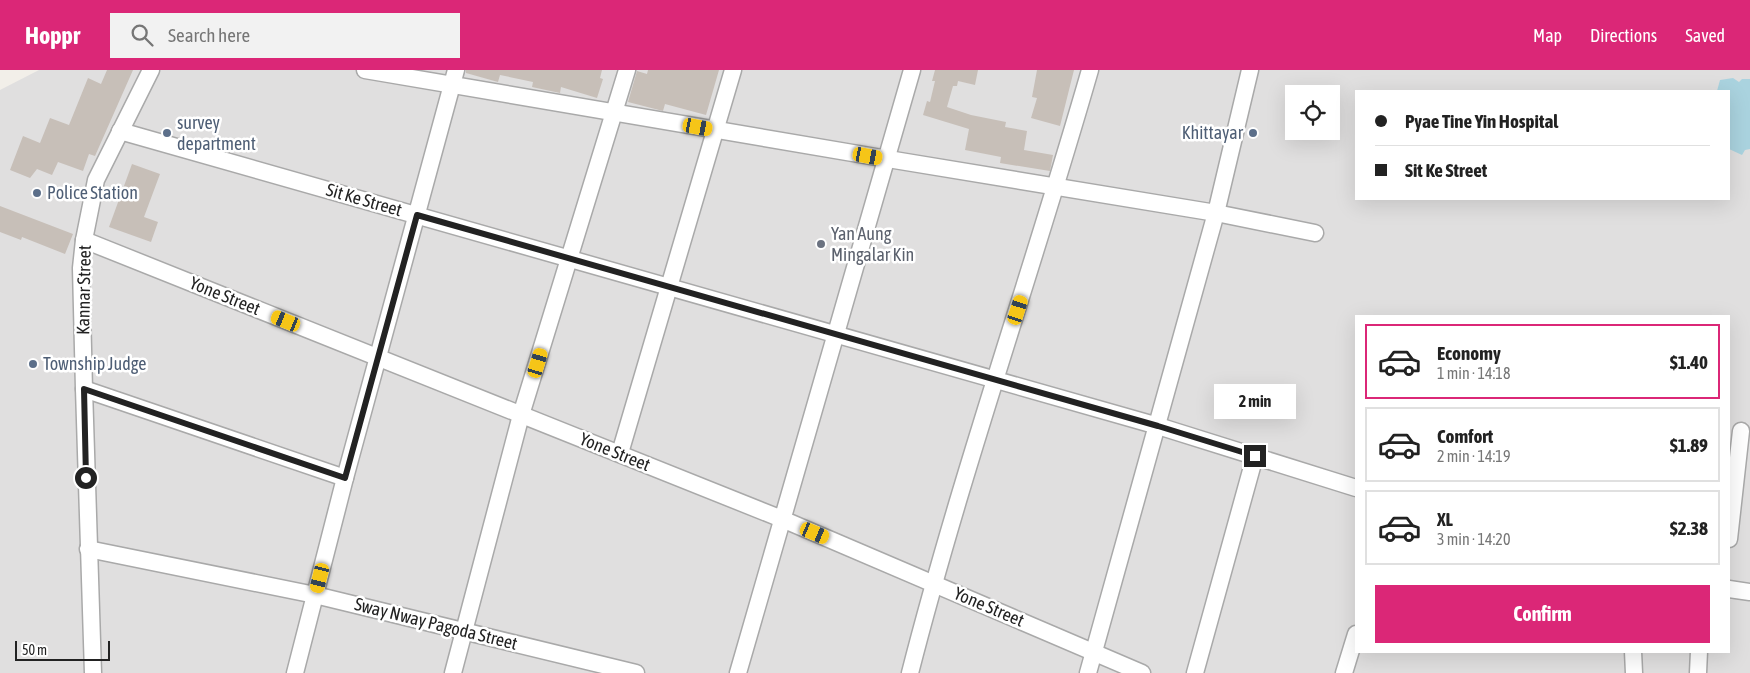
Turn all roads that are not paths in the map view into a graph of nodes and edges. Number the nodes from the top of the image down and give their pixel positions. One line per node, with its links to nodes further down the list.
1 (151, 70): 11 (street, Kannar Street)
2 (365, 70): 8 (street)
3 (627, 70): 9 (street)
4 (733, 70): 10 (street)
5 (912, 70): 12 (street)
6 (1090, 70): 13 (street)
7 (1250, 70): 14 (street)
8 (454, 77): 9 (street); 15 (street)
9 (615, 112): 10 (street); 18 (street)
10 (715, 130): 12 (street); 19 (street)
11 (120, 131): 15 (street, Sit Ke Street); 17 (street, Kannar Street)
12 (888, 160): 13 (street); 20 (street)
13 (1057, 185): 14 (street); 22 (street)
14 (1216, 212): 16 (street); 25 (street)
15 (417, 215): 18 (street, Sit Ke Street); 21 (street)
16 (1315, 233)
17 (84, 240): 21 (street, Yone Street); 23 (street, Kannar Street)
18 (571, 258): 19 (street, Sit Ke Street); 24 (street)
19 (669, 286): 20 (street, Sit Ke Street); 27 (street)
20 (837, 336): 22 (street, Sit Ke Street); 31 (street)
21 (379, 357): 24 (street, Yone Street); 29 (street)
22 (995, 380): 25 (street, Sit Ke Street); 34 (street)
23 (84, 389): 29 (street); 33 (street, Kannar Street)
24 (521, 415): 27 (street, Yone Street); 38 (street)
25 (1158, 426): 28 (street, Sit Ke Street); 40 (street)
26 (1740, 431): 32 (street)
27 (620, 453): 31 (street, Yone Street)
28 (1255, 456): 30 (street, Sit Ke Street); 51 (street)
29 (345, 478): 37 (street)
30 (1355, 488)
31 (782, 519): 34 (street, Yone Street); 47 (street)
32 (1730, 529)
33 (88, 549): 37 (street, Sway Nway Pagoda Street); 43 (street, Kannar Street)
34 (933, 584): 40 (street, Yone Street); 48 (street)
35 (1730, 589): 36 (street)
36 (1750, 592)
37 (315, 595): 38 (street, Sway Nway Pagoda Street); 44 (street)
38 (465, 630): 45 (street); 46 (street, Sway Nway Pagoda Street)
39 (1355, 637): 52 (street)
40 (1094, 652): 49 (street); 50 (street, Yone Street)
41 (1633, 653): 53 (street)
42 (1699, 653): 54 (street)
43 (94, 673)
44 (295, 673)
45 (454, 673)
46 (636, 673)
47 (738, 673)
48 (910, 673)
49 (1088, 673)
50 (1142, 673)
51 (1195, 673)
52 (1344, 673)
53 (1634, 673)
54 (1698, 673)

